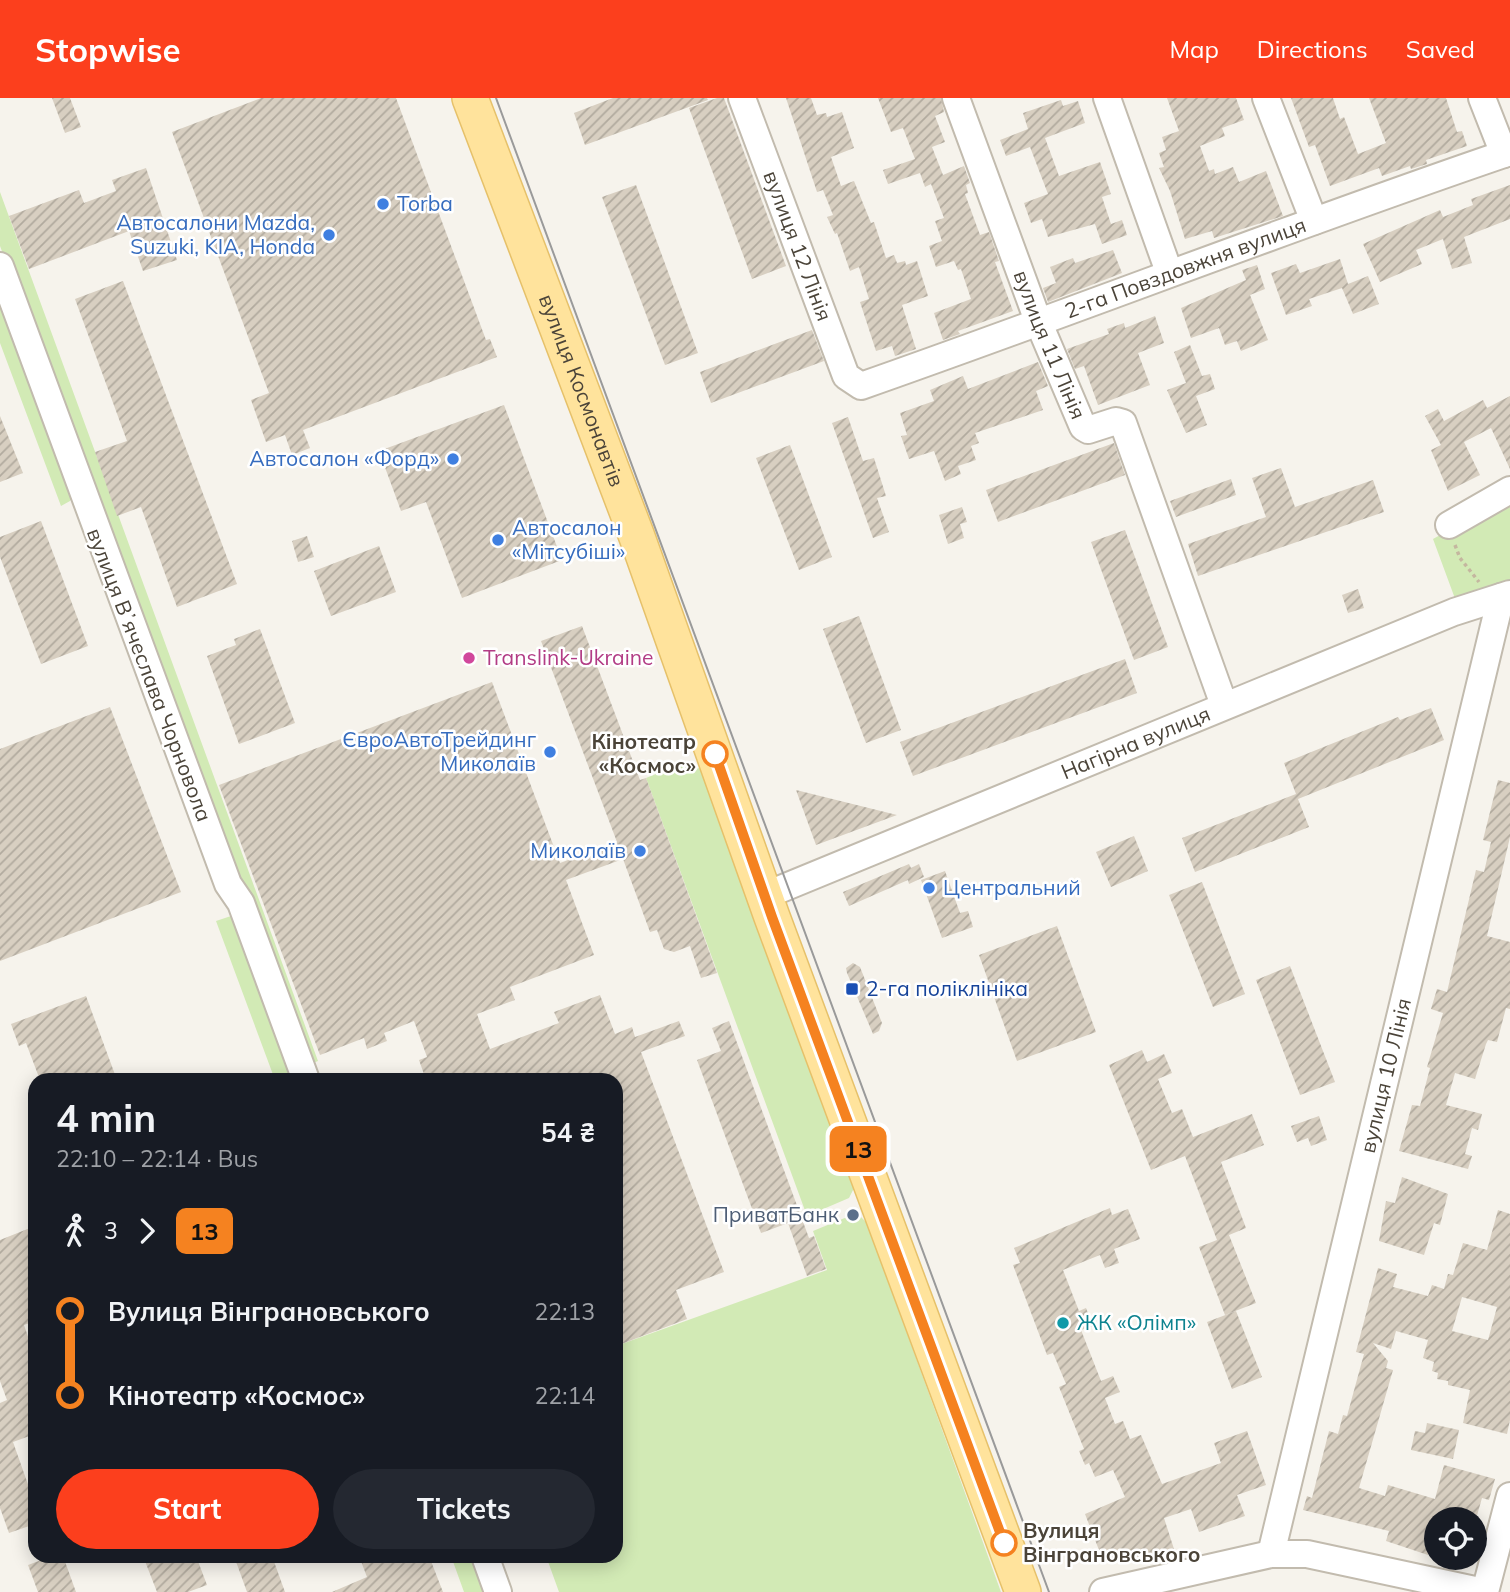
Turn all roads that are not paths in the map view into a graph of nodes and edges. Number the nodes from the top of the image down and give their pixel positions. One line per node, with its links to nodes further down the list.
1 (470, 98): 17 (main road, вулиця Космонавтів)
2 (742, 98): 12 (street, вулиця 12 Лінія)
3 (956, 98): 11 (street, вулиця 11 Лінія)
4 (1107, 98): 10 (street)
5 (1266, 98): 8 (street)
6 (1482, 98): 7 (street)
7 (1507, 153): 8 (street, 2-га Повздовжня вулиця)
8 (1314, 221): 10 (street, 2-га Повздовжня вулиця)
9 (0, 266): 18 (street, вулиця Вʼячеслава Чорновола)
10 (1169, 272): 11 (street, 2-га Повздовжня вулиця)
11 (1038, 321): 12 (street, 2-га Повздовжня вулиця); 16 (street, вулиця 11 Лінія)
12 (861, 386)
13 (1510, 490): 14 (street)
14 (1449, 524)
15 (1505, 596): 16 (street, Нагірна вулиця); 20 (street, вулиця 10 Лінія)
16 (1224, 705): 17 (street, Нагірна вулиця)
17 (764, 896): 24 (main road, вулиця Космонавтів)
18 (303, 1073)
19 (1510, 1496): 25 (street)
20 (1271, 1554): 22 (street); 25 (street)
21 (488, 1563): 23 (street)
22 (1119, 1590)
23 (498, 1592)
24 (1023, 1592)
25 (1485, 1592)

